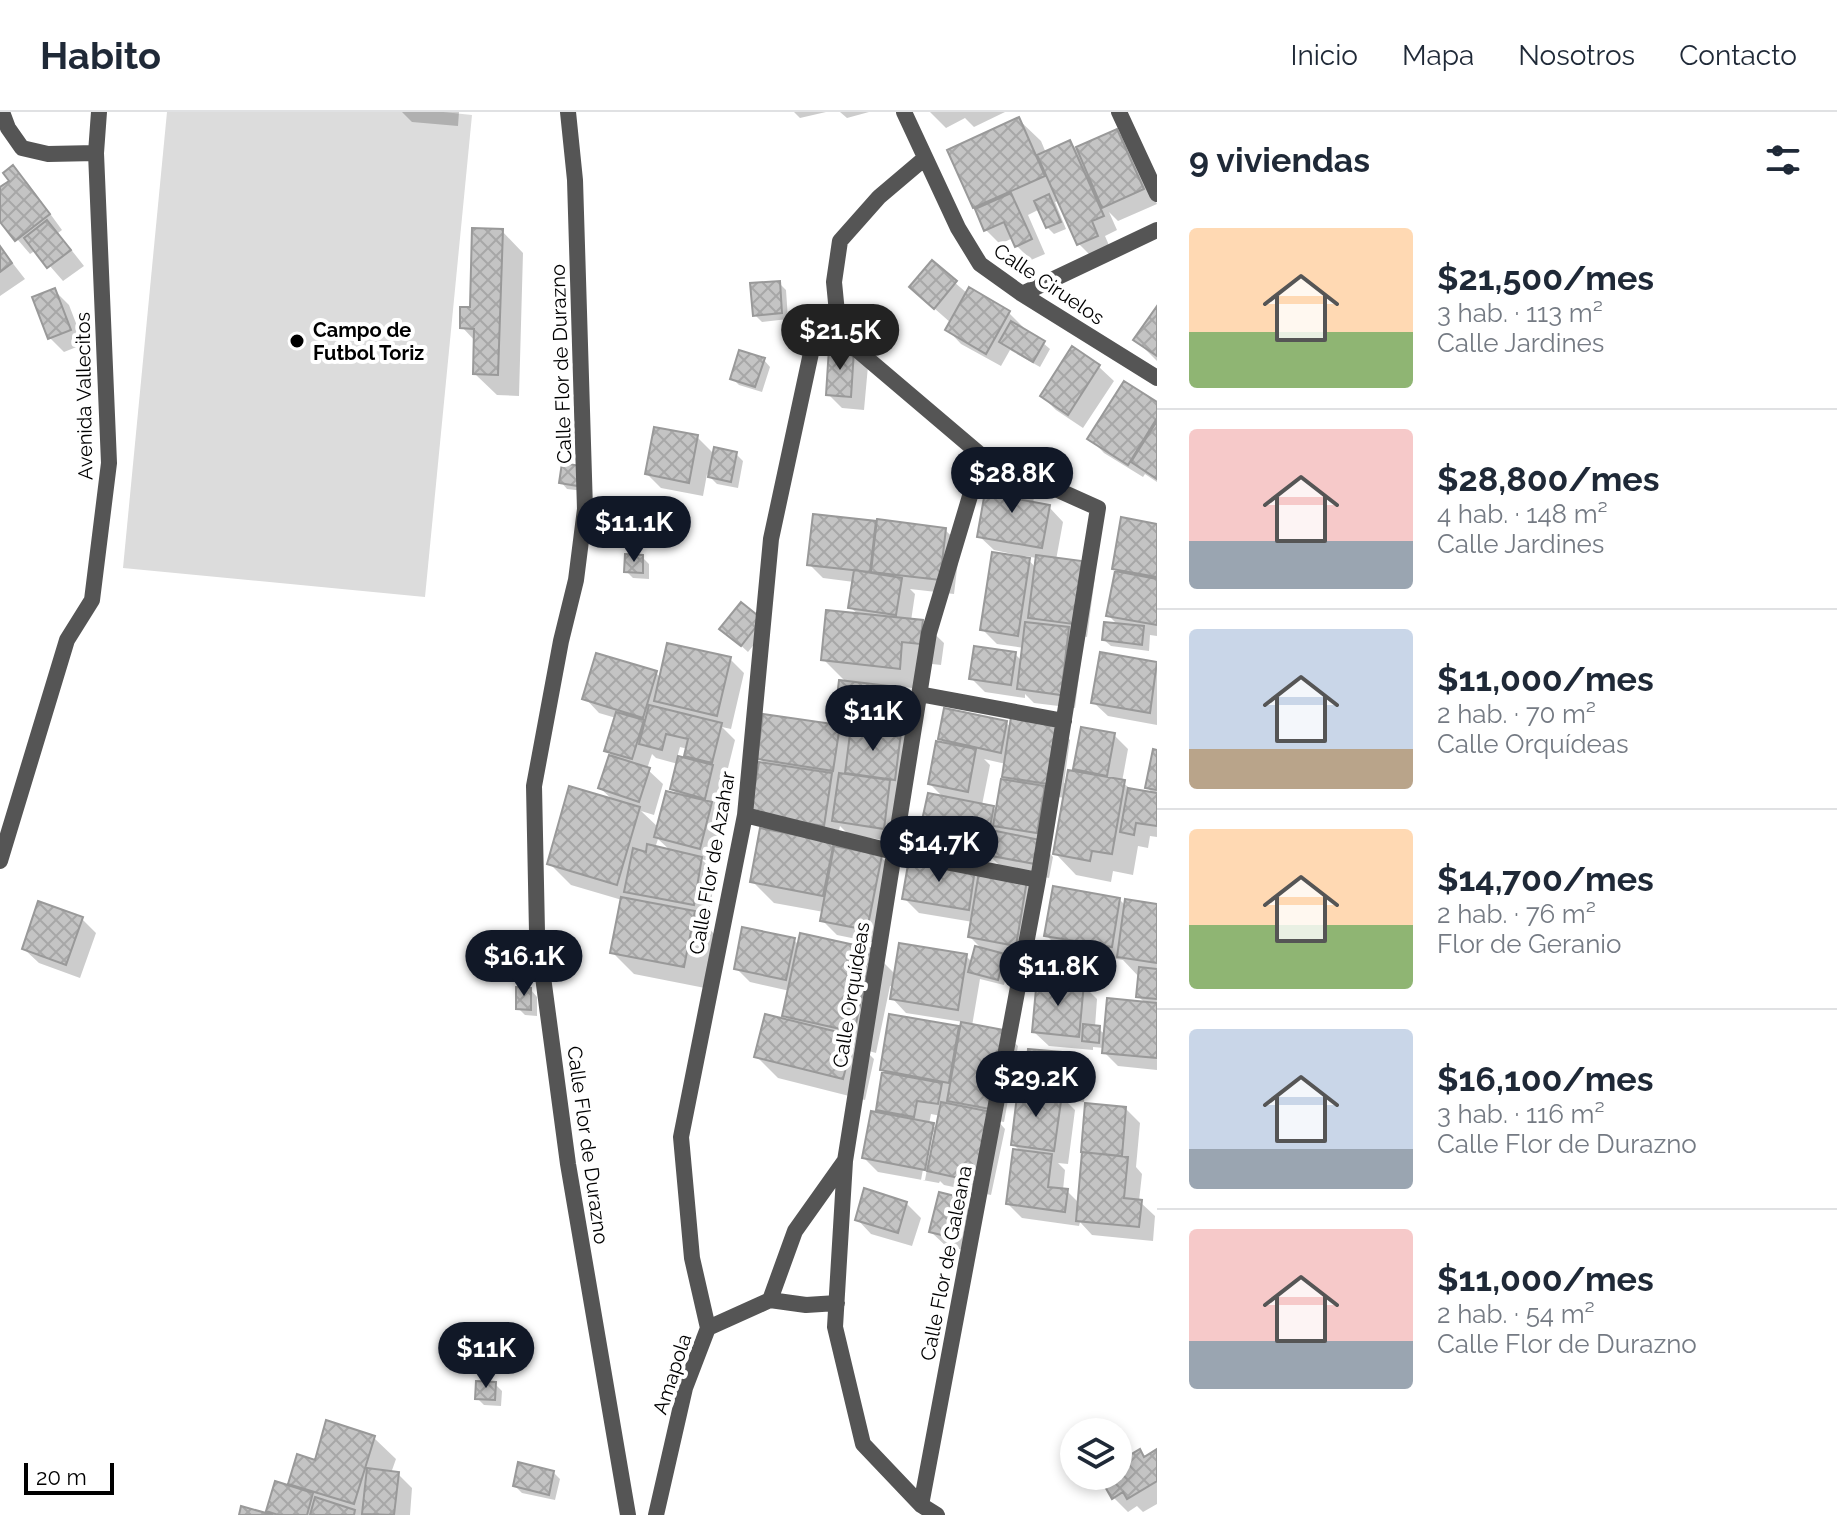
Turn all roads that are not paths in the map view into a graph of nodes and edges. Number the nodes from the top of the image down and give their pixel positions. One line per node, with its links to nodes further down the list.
1 (2, 112): 6 (street)
2 (99, 112): 6 (street, Avenida Vallecitos)
3 (568, 112): 25 (street, Calle Flor de Durazno)
4 (904, 112): 7 (street, Calle Ciruelos)
5 (1119, 112): 8 (street)
6 (96, 153): 18 (street, Avenida Vallecitos)
7 (925, 158): 10 (street, Calle Ciruelos); 11 (street)
8 (1157, 194)
9 (1157, 230): 10 (street)
10 (1022, 294): 12 (street, Calle Ciruelos)
11 (838, 323): 13 (street); 16 (street, Calle Flor de Azahar)
12 (1157, 378)
13 (982, 456): 14 (street, Calle Orquídeas); 15 (street, Calle Flor de Galeana)
14 (919, 694): 15 (street); 17 (street, Calle Orquídeas)
15 (1064, 721): 19 (street, Calle Flor de Galeana)
16 (745, 815): 17 (street); 23 (street, Calle Flor de Azahar)
17 (894, 852): 19 (street); 20 (street, Calle Orquídeas)
18 (0, 861)
19 (1038, 880): 24 (street, Calle Flor de Galeana)
20 (845, 1161): 21 (street); 22 (street, Calle Orquídeas)
21 (770, 1300): 22 (street); 23 (street, Amapola)
22 (837, 1303): 24 (street, Calle Orquídeas)
23 (708, 1328): 26 (street, Amapola)
24 (921, 1505): 27 (street, Calle Orquídeas)
25 (628, 1515)
26 (656, 1515)
27 (937, 1515)

